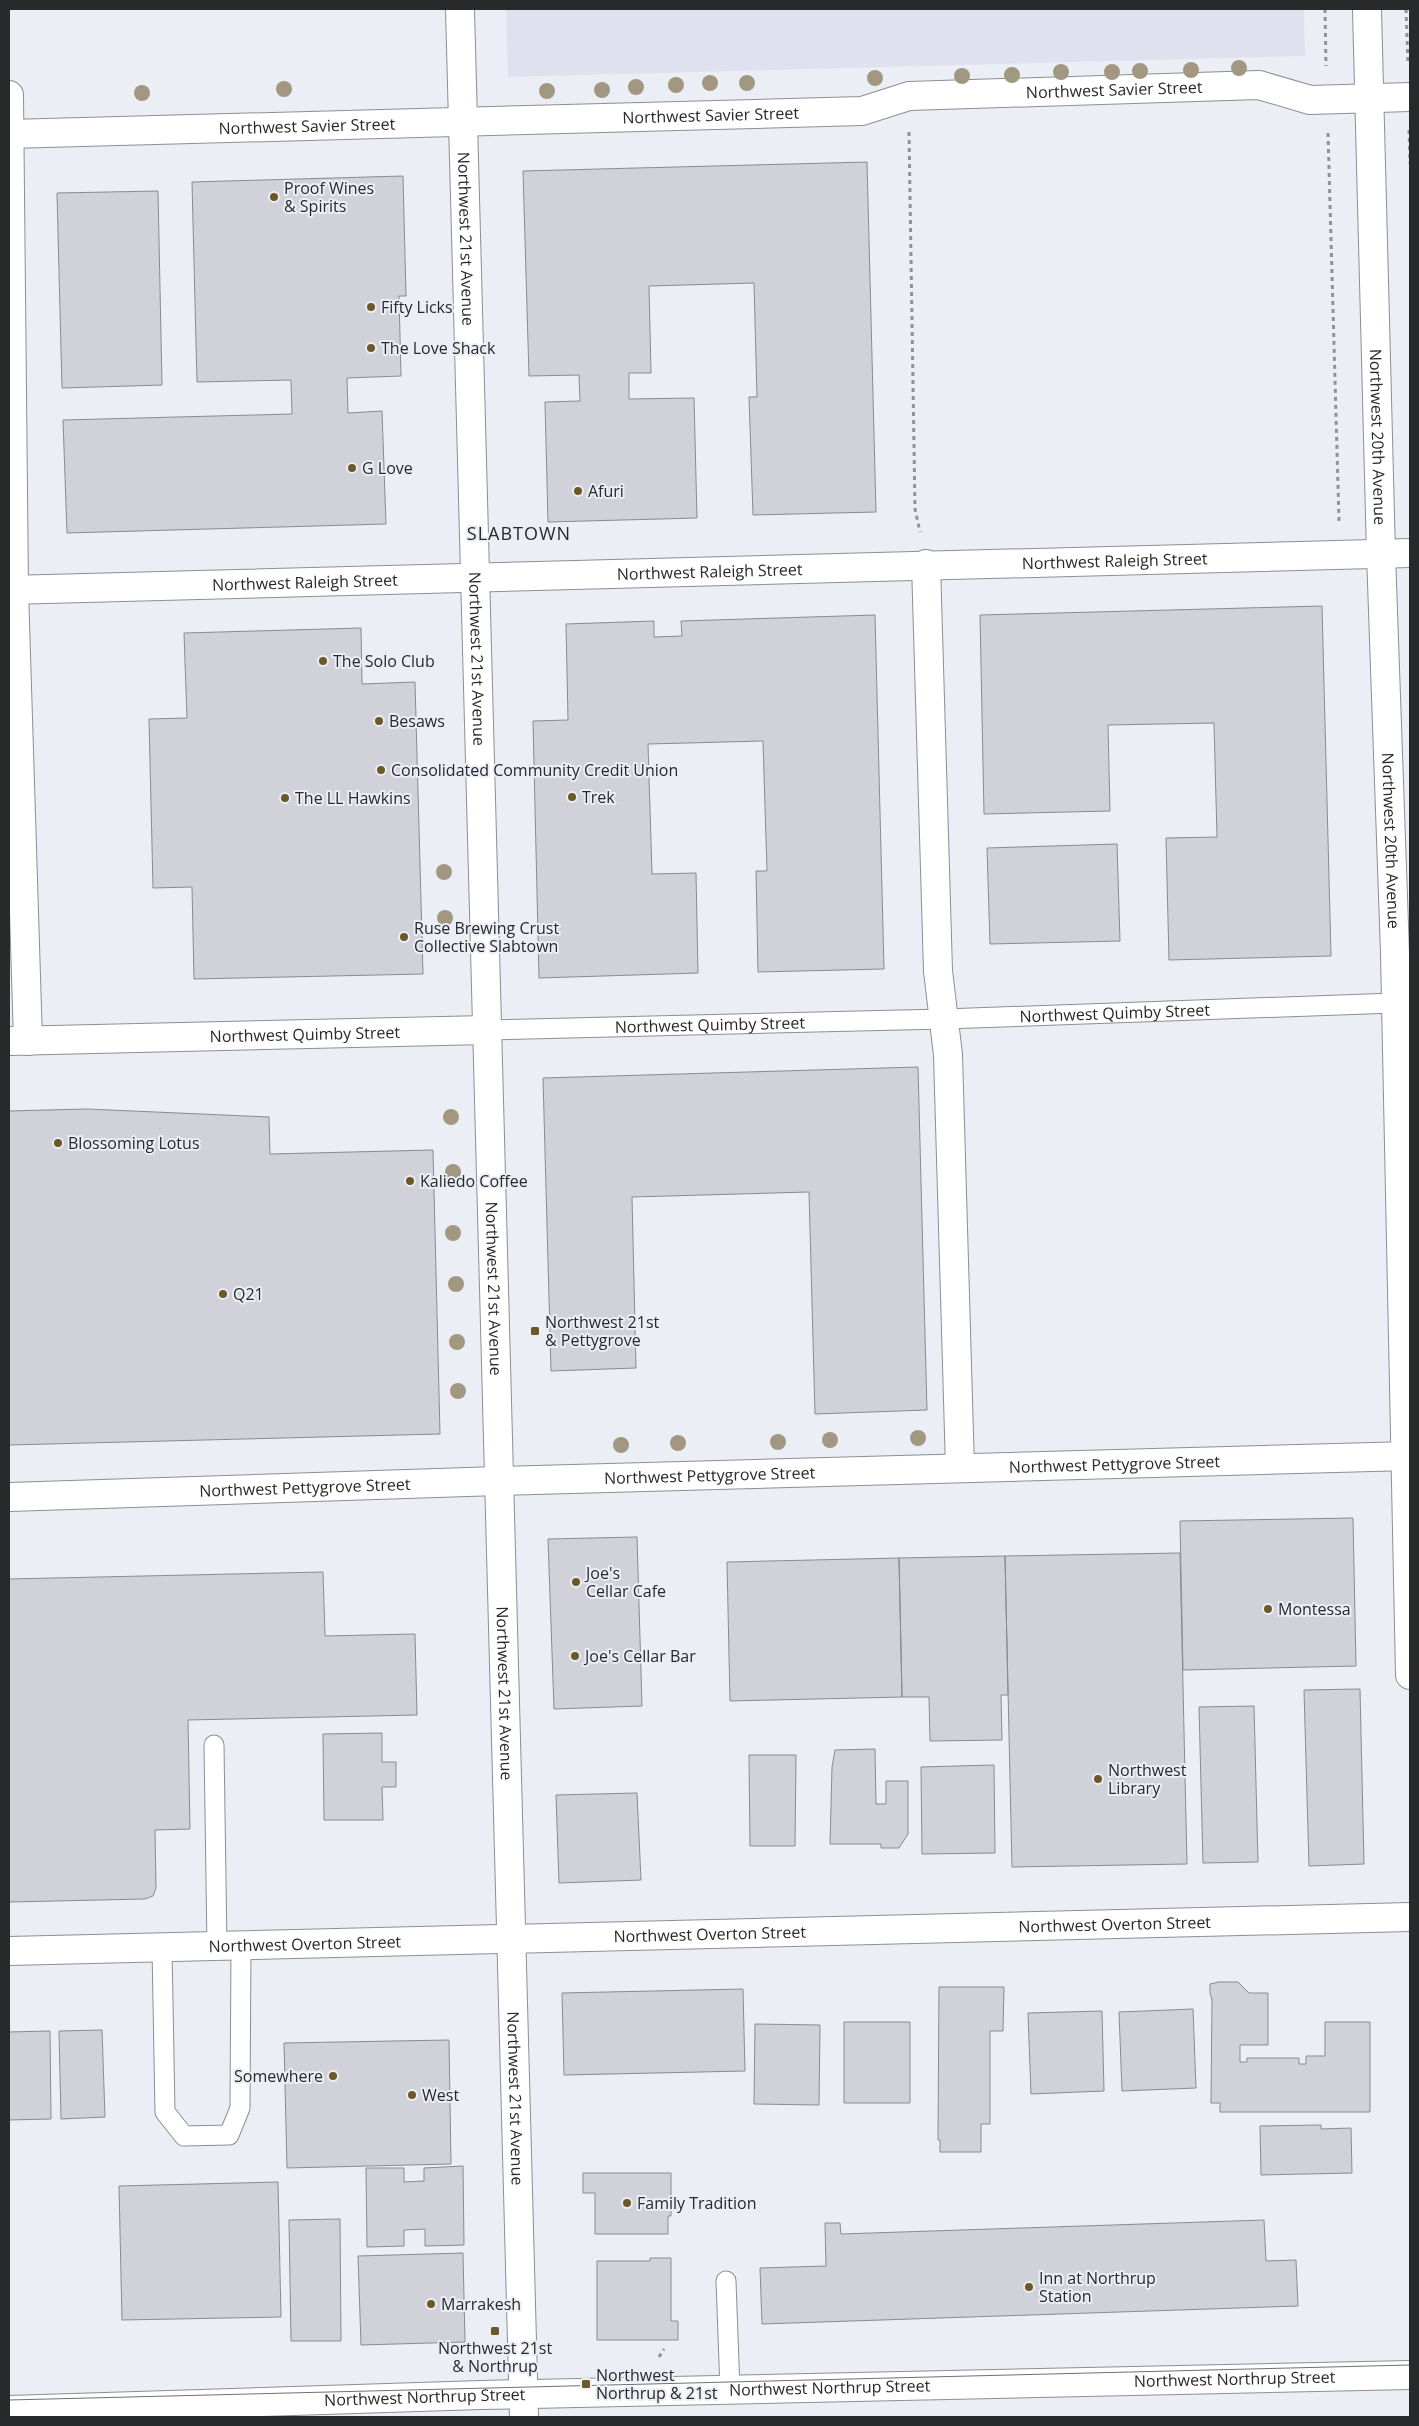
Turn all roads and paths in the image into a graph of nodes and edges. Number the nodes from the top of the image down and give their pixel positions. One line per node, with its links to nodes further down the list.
1 (460, 9): 11 (street, Northwest 21st Avenue)
2 (1325, 9): 6 (path)
3 (1367, 9): 10 (street, Northwest 20th Avenue)
4 (1406, 9): 5 (path)
5 (1408, 68)
6 (1326, 70)
7 (9, 95): 14 (street)
8 (909, 96): 10 (street, Northwest Savier Street); 11 (street, Northwest Savier Street); 19 (path)
9 (1410, 97): 10 (street, Northwest Savier Street)
10 (1369, 98): 18 (street, Northwest 20th Avenue)
11 (463, 120): 14 (street, Northwest Savier Street); 20 (street, Northwest 21st Avenue)
12 (1328, 124): 16 (path)
13 (1409, 125): 15 (path)
14 (9, 134): 21 (street)
15 (1410, 164)
16 (1339, 523)
17 (1410, 552): 18 (street, Northwest Raleigh Street)
18 (1381, 554): 19 (street, Northwest Raleigh Street); 22 (street, Northwest 20th Avenue)
19 (926, 564): 20 (street, Northwest Raleigh Street); 23 (street)
20 (474, 577): 21 (street, Northwest Raleigh Street); 24 (street, Northwest 21st Avenue)
21 (11, 590): 25 (street)
22 (1403, 1003): 23 (lane, Northwest Quimby Street); 26 (street, Northwest 20th Avenue)
23 (944, 1019): 24 (lane, Northwest Quimby Street); 27 (street)
24 (486, 1030): 25 (street, Northwest Quimby Street); 28 (street, Northwest 21st Avenue)
25 (18, 1041)
26 (1408, 1456): 27 (street, Northwest Pettygrove Street); 30 (street, Northwest 20th Avenue)
27 (960, 1468): 28 (street, Northwest Pettygrove Street)
28 (498, 1480): 29 (street, Northwest Pettygrove Street); 33 (street, Northwest 21st Avenue)
29 (9, 1497)
30 (1410, 1675)
31 (214, 1745): 34 (lane)
32 (1410, 1917): 33 (street, Northwest Overton Street)
33 (510, 1940): 34 (street, Northwest Overton Street); 40 (street, Northwest 21st Avenue)
34 (229, 1947): 35 (street, Northwest Overton Street); 35 (lane)
35 (162, 1948): 36 (street, Northwest Overton Street)
36 (9, 1951)
37 (726, 2281): 39 (lane)
38 (1410, 2375): 39 (street, Northwest Northrup Street)
39 (730, 2390): 40 (street, Northwest Northrup Street)
40 (523, 2406): 41 (street, Northwest Northrup Street)
41 (9, 2410)

